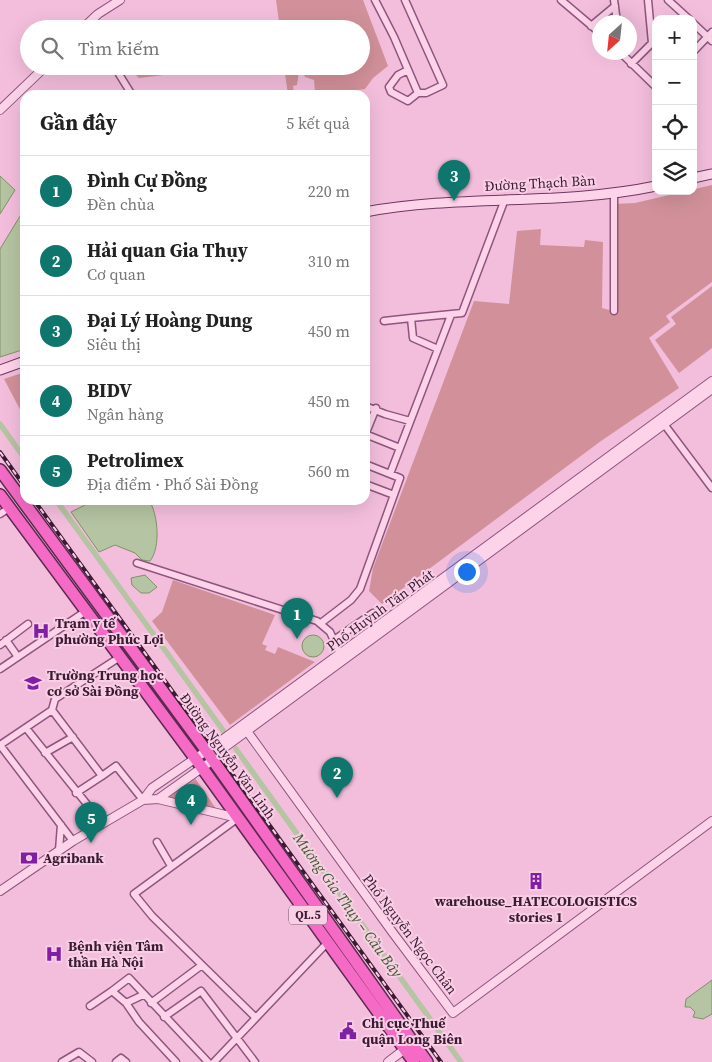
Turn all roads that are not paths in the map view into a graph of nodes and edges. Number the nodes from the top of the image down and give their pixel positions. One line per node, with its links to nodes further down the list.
1 (120, 0): 11 (street)
2 (375, 0): 20 (street)
3 (405, 0): 27 (street)
4 (648, 0): 14 (street)
5 (668, 0): 8 (street)
6 (566, 1): 12 (street)
7 (614, 3): 12 (street)
8 (682, 12): 9 (street); 10 (street)
9 (679, 15)
10 (685, 15)
11 (91, 19)
12 (591, 26)
13 (697, 26): 15 (street)
14 (652, 27)
15 (711, 37): 17 (street)
16 (652, 43): 19 (street)
17 (697, 49)
18 (627, 60): 19 (street)
19 (631, 64): 23 (street)
20 (408, 70): 27 (street); 27 (street)
21 (37, 75): 24 (street)
22 (120, 75): 25 (street)
23 (652, 82)
24 (21, 90)
25 (129, 90)
26 (20, 91): 28 (street)
27 (418, 93)
28 (0, 110)
29 (712, 174): 30 (main road)
30 (697, 177)
31 (652, 187): 32 (main road, Đường Thạch Bàn)
32 (614, 193): 33 (main road, Đường Thạch Bàn); 35 (street)
33 (505, 199): 34 (main road, Đường Thạch Bàn); 36 (street)
34 (370, 211)
35 (614, 311)
36 (451, 315): 37 (street); 39 (street)
37 (411, 318): 38 (street); 39 (street)
38 (384, 321)
39 (438, 349): 46 (street)
40 (20, 363): 41 (main road)
41 (0, 370)
42 (712, 381): 47 (street, Phố Huỳnh Tấn Phát)
43 (712, 389): 47 (street, Phố Huỳnh Tấn Phát)
44 (370, 407): 45 (street)
45 (376, 408): 46 (street); 48 (street)
46 (410, 421): 50 (street)
47 (662, 421): 55 (street); 62 (street, Phố Huỳnh Tấn Phát)
48 (370, 422)
49 (370, 436): 50 (street)
50 (400, 448): 53 (street)
51 (370, 466): 53 (street)
52 (0, 470): 58 (highway, Đường Nguyễn Văn Linh / QL.5)
53 (390, 474): 57 (street)
54 (370, 486): 57 (street)
55 (712, 488)
56 (0, 495): 60 (highway, Đường Nguyễn Văn Linh / QL.5)
57 (394, 495): 65 (street)
58 (20, 497)
59 (26, 505): 79 (highway, Đường Nguyễn Văn Linh / QL.5)
60 (5, 511): 63 (highway, Đường Nguyễn Văn Linh / QL.5)
61 (137, 562): 65 (street)
62 (419, 600): 69 (street, Phố Huỳnh Tấn Phát); 75 (street, Phố Huỳnh Tấn Phát)
63 (86, 611): 70 (highway, Đường Nguyễn Văn Linh / QL.5); 71 (street)
64 (373, 613): 67 (street)
65 (321, 623): 67 (street)
66 (28, 624): 68 (street)
67 (334, 640): 69 (street)
68 (3, 643): 71 (street)
69 (340, 654): 75 (street, Phố Huỳnh Tấn Phát)
70 (120, 656): 73 (street); 80 (highway, Đường Nguyễn Văn Linh / QL.5)
71 (18, 657): 72 (street)
72 (0, 670)
73 (52, 710): 74 (street); 76 (street)
74 (26, 728): 77 (street); 78 (street)
75 (245, 728): 79 (street, Phố Huỳnh Tấn Phát); 86 (street, Phố Nguyễn Ngọc Chân)
76 (73, 737): 78 (street); 81 (street)
77 (0, 745): 88 (street)
78 (45, 753): 82 (street)
79 (210, 756): 80 (street); 80 (street); 91 (highway, Đường Nguyễn Văn Linh / QL.5)
80 (199, 763): 83 (street); 84 (street); 85 (highway, Đường Nguyễn Văn Linh / QL.5)
81 (102, 776): 82 (street); 84 (street)
82 (76, 793): 87 (street)
83 (158, 799): 84 (street); 85 (street)
84 (143, 800): 87 (street)
85 (238, 818): 92 (highway, Đường Nguyễn Văn Linh / QL.5); 94 (street)
86 (712, 821)
87 (102, 823): 89 (street)
88 (61, 825): 89 (street); 93 (street)
89 (73, 841): 93 (street)
90 (157, 842): 94 (street)
91 (272, 843): 92 (highway); 117 (highway, Đường Nguyễn Văn Linh / QL.5)
92 (261, 849): 96 (highway, Đường Nguyễn Văn Linh / QL.5)
93 (60, 850): 95 (street)
94 (171, 866): 97 (street)
95 (0, 891)
96 (328, 942): 104 (street); 106 (highway, Đường Nguyễn Văn Linh / QL.5)
97 (202, 965): 101 (street); 104 (street)
98 (112, 991): 99 (street); 100 (street); 102 (street)
99 (142, 995): 100 (street); 101 (street)
100 (126, 1003): 111 (street)
101 (151, 1003): 103 (street)
102 (90, 1006)
103 (164, 1017): 105 (street); 112 (street)
104 (255, 1017): 105 (street)
105 (237, 1037): 113 (street); 114 (street)
106 (405, 1049): 115 (street); 116 (highway, Đường Nguyễn Văn Linh / QL.5)
107 (62, 1062): 108 (street)
108 (92, 1062)
109 (116, 1062): 110 (street)
110 (126, 1062)
111 (176, 1062)
112 (208, 1062)
113 (214, 1062)
114 (255, 1062)
115 (388, 1062)
116 (414, 1062)
117 (427, 1062)

